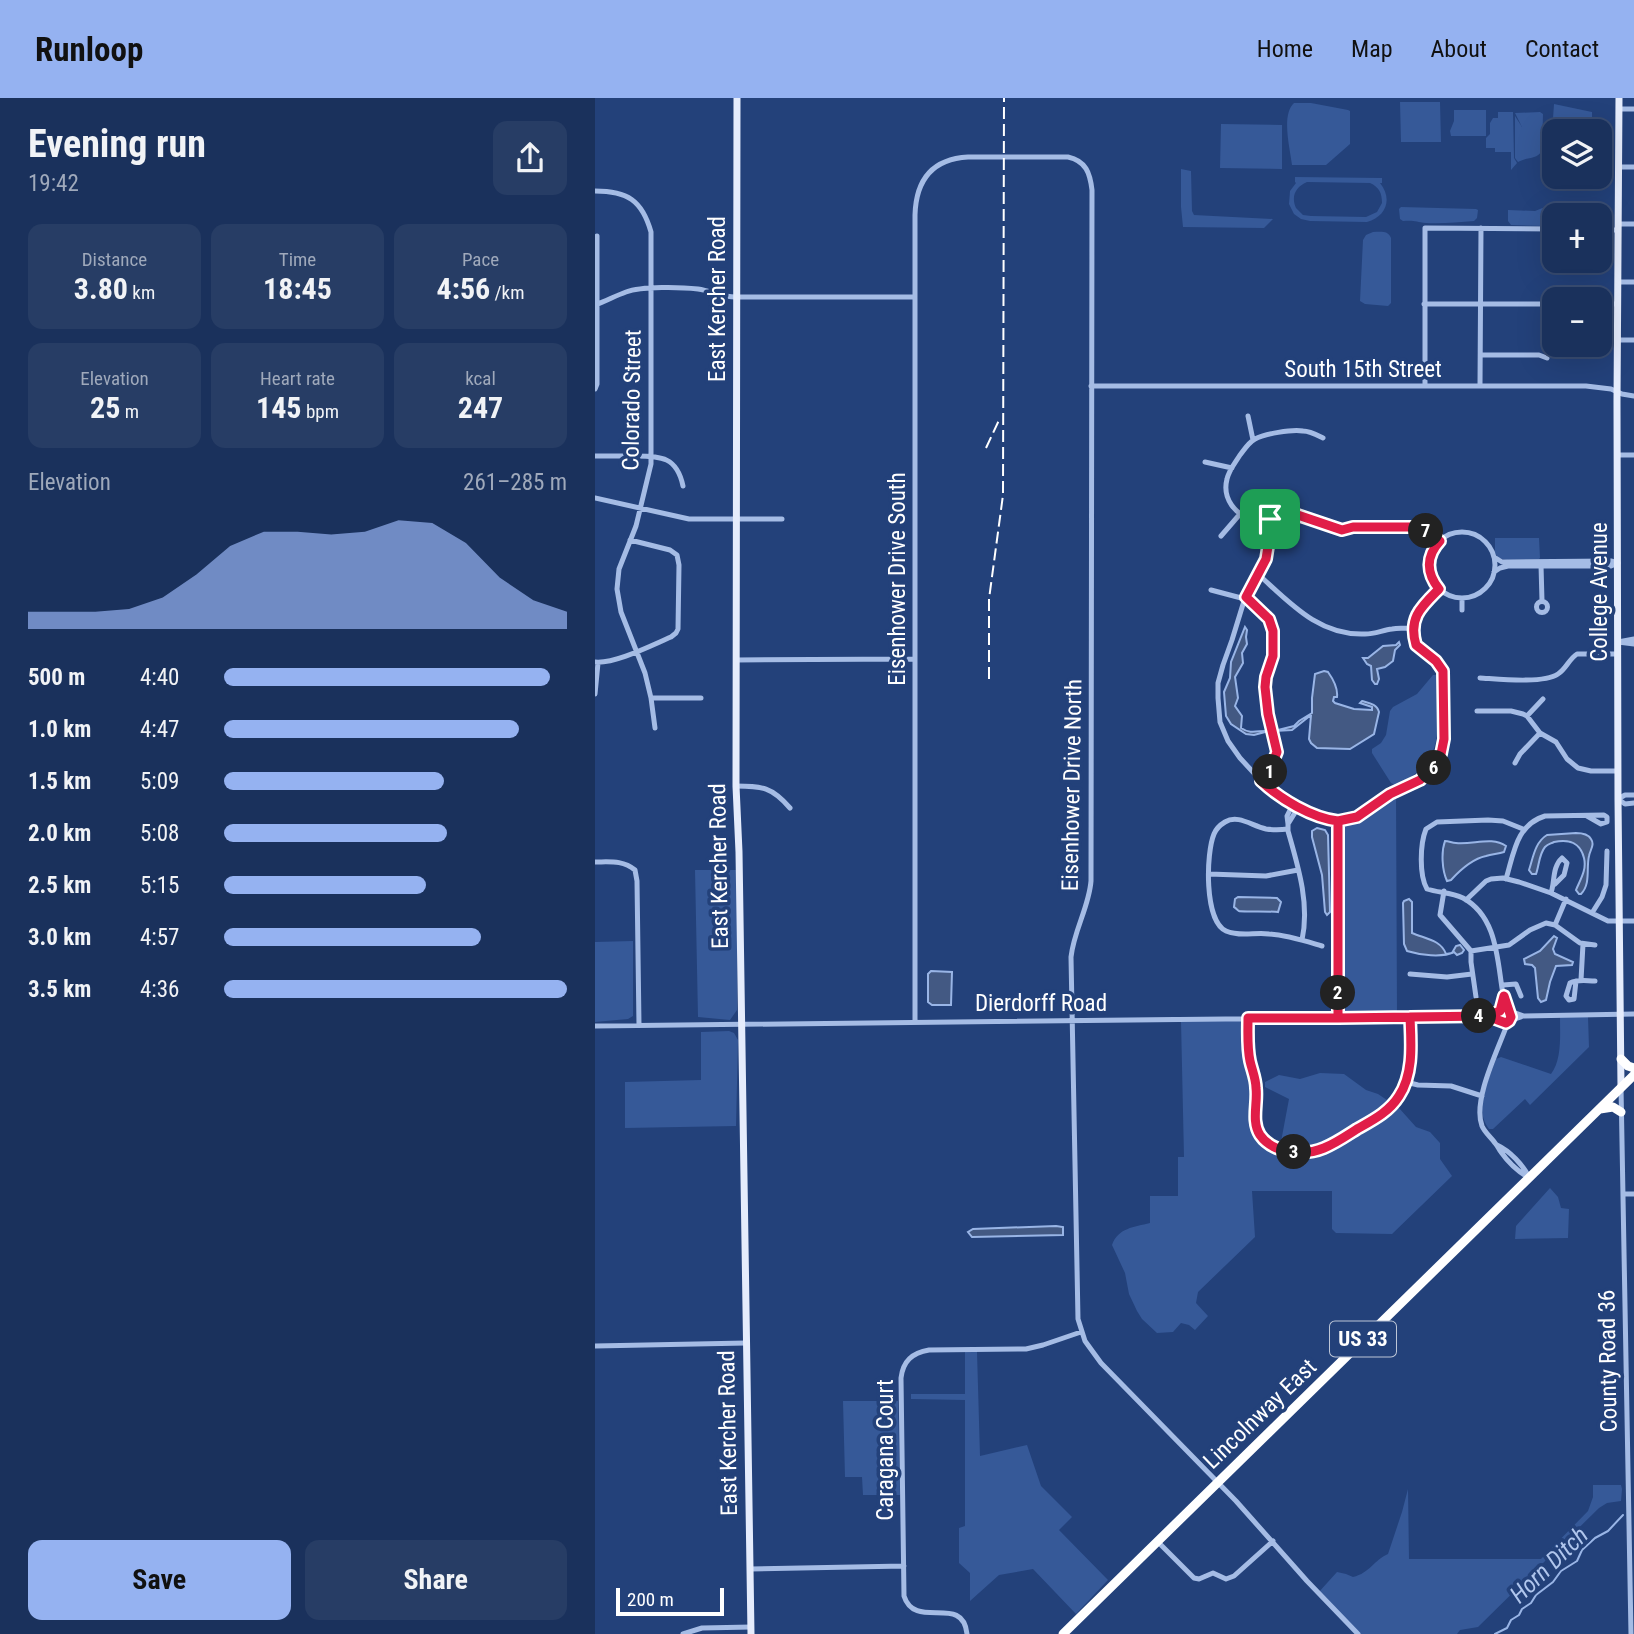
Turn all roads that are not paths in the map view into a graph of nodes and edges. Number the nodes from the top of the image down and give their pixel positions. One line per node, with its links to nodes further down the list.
1 (737, 98): 18 (main road, East Kercher Road)
2 (1619, 98): 3 (main road, College Avenue)
3 (1619, 108): 4 (street); 6 (main road, College Avenue)
4 (1634, 108)
5 (957, 158): 19 (street, Eisenhower Drive South); 30 (street, Eisenhower Drive North)
6 (1619, 167): 7 (street); 10 (main road, College Avenue)
7 (1634, 167)
8 (595, 191): 17 (street, Colorado Street)
9 (1634, 224): 10 (street)
10 (1618, 227): 12 (street); 15 (main road, College Avenue)
11 (1481, 228): 13 (street); 20 (street); 21 (street)
12 (1612, 228)
13 (1542, 229)
14 (597, 236): 25 (street)
15 (1618, 282): 16 (street); 24 (main road, College Avenue)
16 (1634, 282)
17 (651, 288): 18 (street); 25 (street); 42 (street, Colorado Street)
18 (736, 297): 19 (street); 51 (main road, East Kercher Road)
19 (915, 297): 71 (street, Eisenhower Drive South)
20 (1424, 304): 21 (street); 31 (street)
21 (1481, 304): 22 (street); 28 (street)
22 (1542, 304)
23 (1612, 304): 24 (street)
24 (1618, 304): 26 (main road, College Avenue)
25 (596, 305): 33 (street)
26 (1618, 340): 27 (street); 34 (main road, College Avenue)
27 (1634, 340)
28 (1481, 355): 29 (street); 32 (street)
29 (1547, 358)
30 (1091, 386): 31 (street, South 15th Street); 132 (street, Eisenhower Drive North)
31 (1425, 386): 32 (street, South 15th Street)
32 (1481, 386): 34 (street, South 15th Street)
33 (595, 389)
34 (1617, 392): 35 (street, South 15th Street); 39 (main road, College Avenue)
35 (1634, 396)
36 (1248, 416): 38 (street)
37 (1323, 438): 38 (street)
38 (1253, 440): 44 (street)
39 (1618, 455): 40 (street); 56 (main road, College Avenue)
40 (1634, 455)
41 (595, 456): 42 (street)
42 (651, 456): 45 (street); 47 (street, Colorado Street)
43 (1205, 463): 44 (street)
44 (1232, 468): 48 (street)
45 (683, 486)
46 (595, 498): 47 (street)
47 (641, 508): 51 (street); 53 (street, Colorado Street)
48 (1240, 514): 50 (street); 52 (street)
49 (782, 519): 51 (street)
50 (1270, 519): 54 (street); 59 (street)
51 (736, 520): 72 (main road, East Kercher Road)
52 (1221, 536)
53 (630, 540): 69 (street, Colorado Street); 69 (street)
54 (1440, 541): 55 (street); 60 (street)
55 (1494, 557): 57 (street); 58 (street)
56 (1618, 563): 57 (street); 68 (main road, College Avenue)
57 (1541, 564): 58 (street); 64 (street)
58 (1494, 572): 62 (street)
59 (1259, 575): 63 (street); 66 (street)
60 (1439, 589): 62 (street); 66 (street)
61 (1211, 590): 63 (street)
62 (1462, 598): 65 (street)
63 (1245, 599): 85 (street); 85 (street)
64 (1542, 601)
65 (1462, 610)
66 (1414, 628): 93 (street)
67 (1634, 641): 68 (street)
68 (1618, 642): 70 (main road, College Avenue)
69 (637, 650): 73 (street); 76 (street, Colorado Street)
70 (1618, 654): 74 (street); 84 (main road, College Avenue)
71 (915, 659): 72 (street); 133 (street, Eisenhower Drive South)
72 (736, 660): 86 (main road, East Kercher Road)
73 (596, 662): 75 (street)
74 (1480, 678)
75 (595, 694)
76 (651, 698): 77 (street); 81 (street, Colorado Street)
77 (701, 698)
78 (1543, 699): 80 (street)
79 (1477, 711): 80 (street)
80 (1527, 716): 82 (street)
81 (655, 728)
82 (1540, 733): 83 (street); 84 (street)
83 (1515, 763)
84 (1618, 771): 88 (main road, College Avenue)
85 (1260, 780): 90 (street)
86 (736, 786): 91 (street); 136 (main road, East Kercher Road)
87 (1634, 795): 88 (street)
88 (1618, 799): 89 (street); 107 (main road, College Avenue)
89 (1634, 803)
90 (1296, 805): 93 (street); 94 (street)
91 (789, 808)
92 (1587, 816): 95 (street)
93 (1338, 821): 131 (street)
94 (1288, 826): 98 (street); 99 (street)
95 (1523, 829): 100 (street); 102 (street)
96 (1607, 850): 106 (street)
97 (595, 862): 137 (street)
98 (1298, 870): 99 (street); 110 (street)
99 (1209, 874): 110 (street)
100 (1506, 879): 103 (street); 105 (street)
101 (1555, 884): 103 (street)
102 (1444, 891): 105 (street); 115 (street)
103 (1551, 893): 104 (street)
104 (1566, 899): 106 (street); 109 (street)
105 (1466, 900): 114 (street)
106 (1592, 913): 107 (street)
107 (1620, 921): 108 (street); 125 (main road, College Avenue)
108 (1634, 921)
109 (1555, 925): 111 (street); 114 (street)
110 (1302, 940): 113 (street)
111 (1583, 944): 112 (street); 118 (street)
112 (1595, 945)
113 (1322, 946)
114 (1496, 948): 115 (street); 119 (street)
115 (1471, 951): 116 (street)
116 (1472, 974): 117 (street); 122 (street)
117 (1410, 975)
118 (1595, 981)
119 (1503, 985): 120 (street); 121 (street)
120 (1504, 996): 123 (street); 124 (street)
121 (1521, 996)
122 (1476, 997)
123 (1508, 1010): 124 (street, Dierdorff Road); 128 (street, Dierdorff Road); 135 (street)
124 (1499, 1011): 127 (street, Dierdorff Road); 134 (street)
125 (1621, 1014): 126 (street, Dierdorff Road); 128 (street, Dierdorff Road); 140 (main road, College Avenue)
126 (1634, 1014)
127 (1487, 1016): 129 (street, Dierdorff Road); 134 (street, Dierdorff Road)
128 (1524, 1016): 135 (street, Dierdorff Road)
129 (1410, 1017): 131 (street, Dierdorff Road); 143 (street)
130 (1248, 1018): 131 (street, Dierdorff Road); 132 (street, Dierdorff Road); 143 (street)
131 (1338, 1018)
132 (1072, 1020): 133 (street, Dierdorff Road); 155 (street, Eisenhower Drive North)
133 (915, 1021): 136 (street, Dierdorff Road)
134 (1499, 1021): 135 (street, Dierdorff Road); 139 (street)
135 (1509, 1022): 139 (street)
136 (742, 1024): 137 (street, Dierdorff Road); 156 (main road, East Kercher Road)
137 (639, 1025): 138 (street, Dierdorff Road)
138 (595, 1026)
139 (1501, 1036): 145 (street)
140 (1621, 1059): 141 (highway); 144 (main road, College Avenue)
141 (1634, 1068)
142 (1634, 1074): 144 (highway, Lincolnway East / US 33)
143 (1406, 1082): 145 (street)
144 (1621, 1087): 146 (highway, Lincolnway East / US 33); 147 (street, County Road 36)
145 (1482, 1096): 148 (street)
146 (1599, 1109): 147 (highway); 148 (highway, Lincolnway East / US 33)
147 (1622, 1112): 149 (street, County Road 36)
148 (1529, 1178): 158 (highway, Lincolnway East / US 33)
149 (1623, 1194): 150 (street); 151 (street, County Road 36)
150 (1634, 1194)
151 (1625, 1305): 152 (street); 154 (street, County Road 36)
152 (1632, 1305)
153 (1634, 1313): 154 (street)
154 (1625, 1314): 168 (street, County Road 36)
155 (1081, 1332): 158 (street, Eisenhower Drive North); 161 (street, Caragana Court)
156 (746, 1343): 157 (street); 162 (main road, East Kercher Road)
157 (595, 1346)
158 (1218, 1483): 159 (highway, Lincolnway East / US 33); 160 (street, Eisenhower Drive North)
159 (1157, 1541): 160 (street); 166 (highway, Lincolnway East / US 33)
160 (1273, 1541): 167 (street, Eisenhower Drive North)
161 (904, 1566): 162 (street); 165 (street, Caragana Court)
162 (750, 1569): 163 (main road, East Kercher Road)
163 (751, 1630): 164 (street)
164 (683, 1634)
165 (967, 1634)
166 (1063, 1634)
167 (1358, 1634)
168 (1630, 1634)

